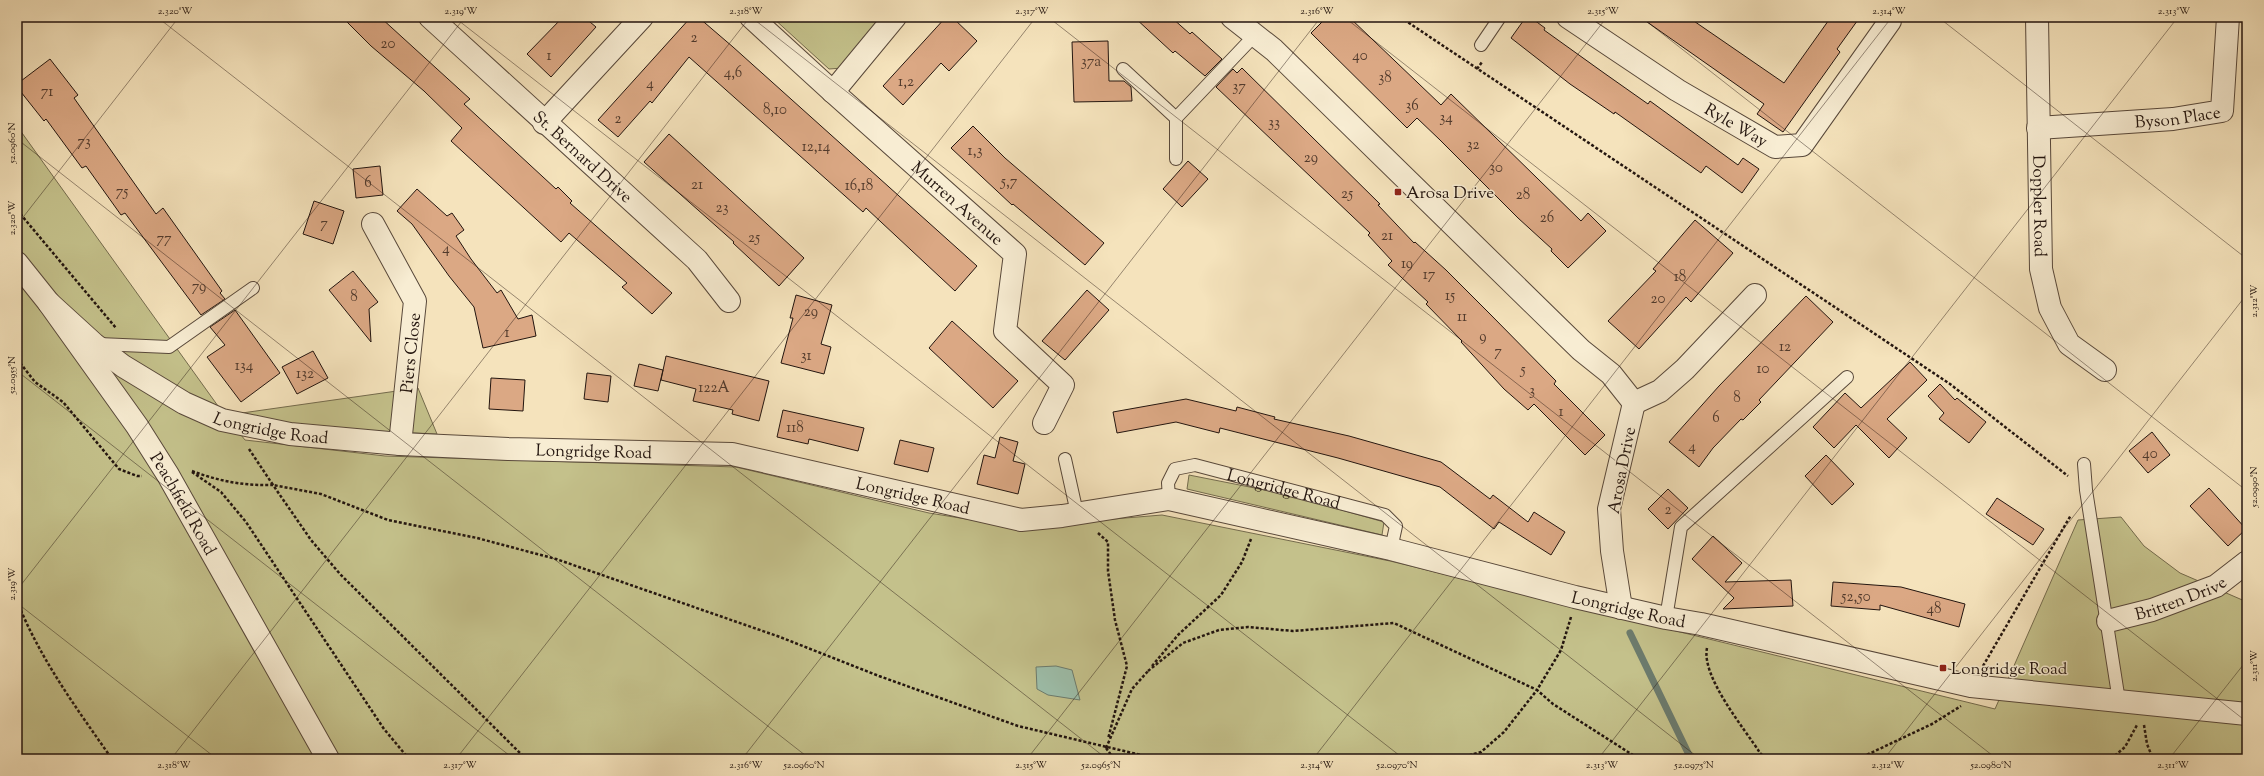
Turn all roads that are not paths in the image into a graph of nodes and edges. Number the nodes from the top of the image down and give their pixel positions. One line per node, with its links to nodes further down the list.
1 (430, 17): 16 (street, St. Bernard Drive)
2 (642, 17): 16 (street)
3 (751, 17): 14 (street, Murren Avenue)
4 (895, 17): 14 (street)
5 (1232, 17): 11 (street, Arosa Drive)
6 (1500, 17): 12 (lane)
7 (1568, 17): 10 (street, Ryle Way)
8 (2037, 17): 17 (street, Doppler Road)
9 (2228, 17): 17 (street, Byson Place)
10 (1890, 19)
11 (1255, 35): 15 (lane); 28 (street, Arosa Drive)
12 (1481, 45)
13 (1123, 69): 15 (lane)
14 (833, 92): 29 (street, Murren Avenue)
15 (1176, 118): 18 (lane)
16 (544, 123): 23 (street, St. Bernard Drive)
17 (2038, 128): 26 (street, Doppler Road)
18 (1176, 159)
19 (373, 224): 30 (street, Piers Close)
20 (17, 263): 24 (street, Peachfield Road)
21 (253, 288): 25 (lane)
22 (1755, 295): 28 (street, Arosa Drive)
23 (729, 301)
24 (49, 303): 25 (street, Longridge Road); 42 (street, Peachfield Road)
25 (94, 344): 30 (street, Longridge Road)
26 (2105, 370)
27 (1847, 377): 38 (lane)
28 (1634, 403): 37 (street, Arosa Drive)
29 (1044, 423)
30 (400, 444): 34 (street, Longridge Road)
31 (1065, 459): 34 (lane)
32 (2084, 464): 39 (lane)
33 (1169, 499): 34 (street, Longridge Road); 35 (street, Longridge Road); 35 (lane, Longridge Road)
34 (1077, 513)
35 (1391, 549): 37 (street, Longridge Road)
36 (2247, 562): 39 (street, Britten Drive)
37 (1621, 608): 38 (street, Longridge Road)
38 (1666, 618): 40 (street, Longridge Road)
39 (2108, 622): 40 (lane)
40 (2119, 701): 41 (street, Longridge Road)
41 (2247, 714)
42 (328, 759)

